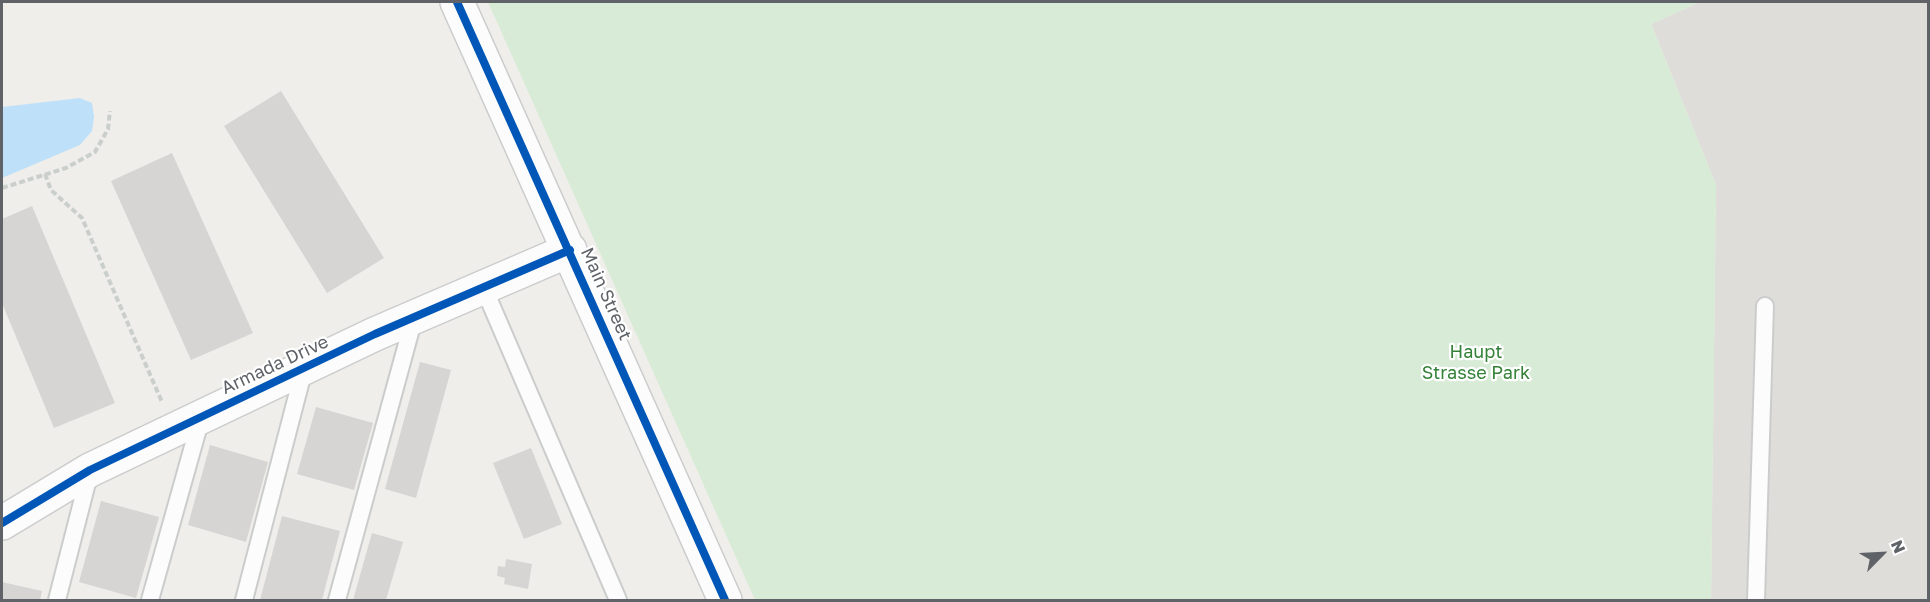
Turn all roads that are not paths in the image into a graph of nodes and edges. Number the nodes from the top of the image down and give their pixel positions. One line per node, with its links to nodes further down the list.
1 (457, 2): 2 (street, Main Street)
2 (570, 250): 3 (street, Armada Drive); 15 (street, Main Street)
3 (483, 286): 5 (street, Armada Drive); 14 (lane)
4 (1765, 306): 16 (lane)
5 (414, 317): 6 (street, Armada Drive); 13 (lane)
6 (304, 368): 7 (street, Armada Drive); 12 (lane)
7 (187, 424): 8 (street, Armada Drive); 11 (lane)
8 (90, 470): 9 (street, Armada Drive); 10 (lane)
9 (2, 522)
10 (57, 600)
11 (150, 600)
12 (244, 600)
13 (338, 600)
14 (618, 600)
15 (725, 600)
16 (1756, 600)

